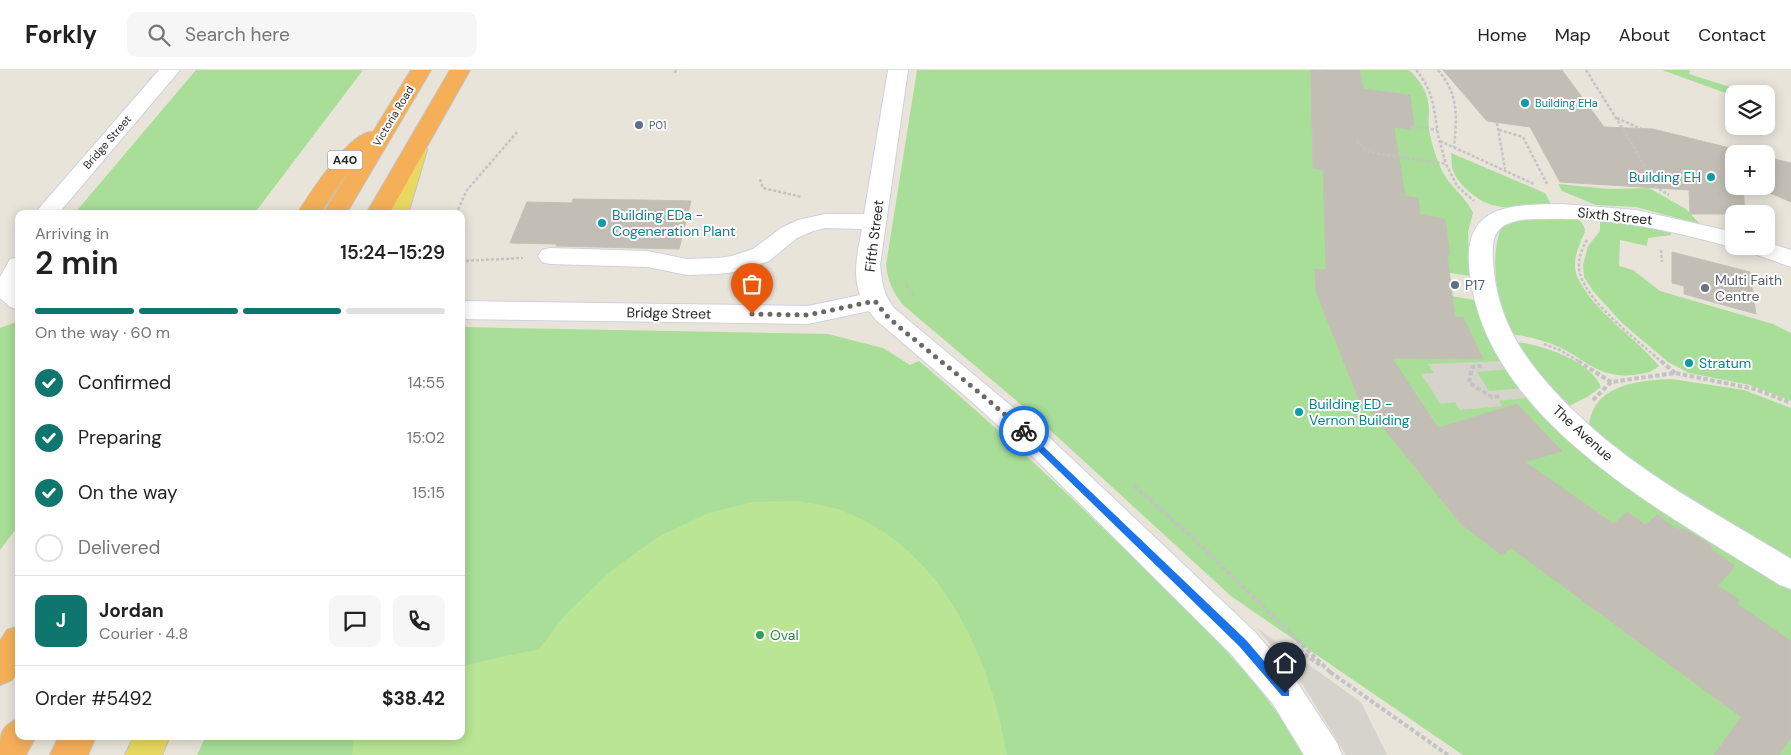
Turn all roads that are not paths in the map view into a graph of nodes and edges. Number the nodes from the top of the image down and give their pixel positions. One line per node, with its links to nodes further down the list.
1 (170, 70): 8 (street, Bridge Street)
2 (182, 70): 9 (street, Bridge Street)
3 (421, 70): 6 (highway, Victoria Road / A40)
4 (460, 70): 7 (highway)
5 (898, 70): 15 (street, Fifth Street)
6 (393, 117): 10 (highway, A40); 11 (highway, Victoria Road / A40)
7 (418, 144): 12 (highway); 13 (main road)
8 (48, 210)
9 (64, 210)
10 (311, 210)
11 (336, 210)
12 (379, 210)
13 (397, 210)
14 (1495, 220): 16 (street, Sixth Street); 26 (street, The Avenue)
15 (874, 222): 19 (street); 24 (street, Fifth Street)
16 (1725, 238)
17 (15, 248): 21 (street)
18 (1775, 253): 20 (street)
19 (550, 256)
20 (1791, 259)
21 (0, 265)
22 (15, 271): 23 (street)
23 (15, 298)
24 (875, 301): 25 (street, Bridge Street); 35 (street, Fifth Street)
25 (465, 310)
26 (1791, 575)
27 (15, 647): 28 (highway)
28 (0, 669)
29 (16, 740): 32 (highway)
30 (77, 740): 33 (highway)
31 (151, 740): 34 (main road)
32 (6, 755)
33 (68, 755)
34 (143, 755)
35 (1324, 755)

